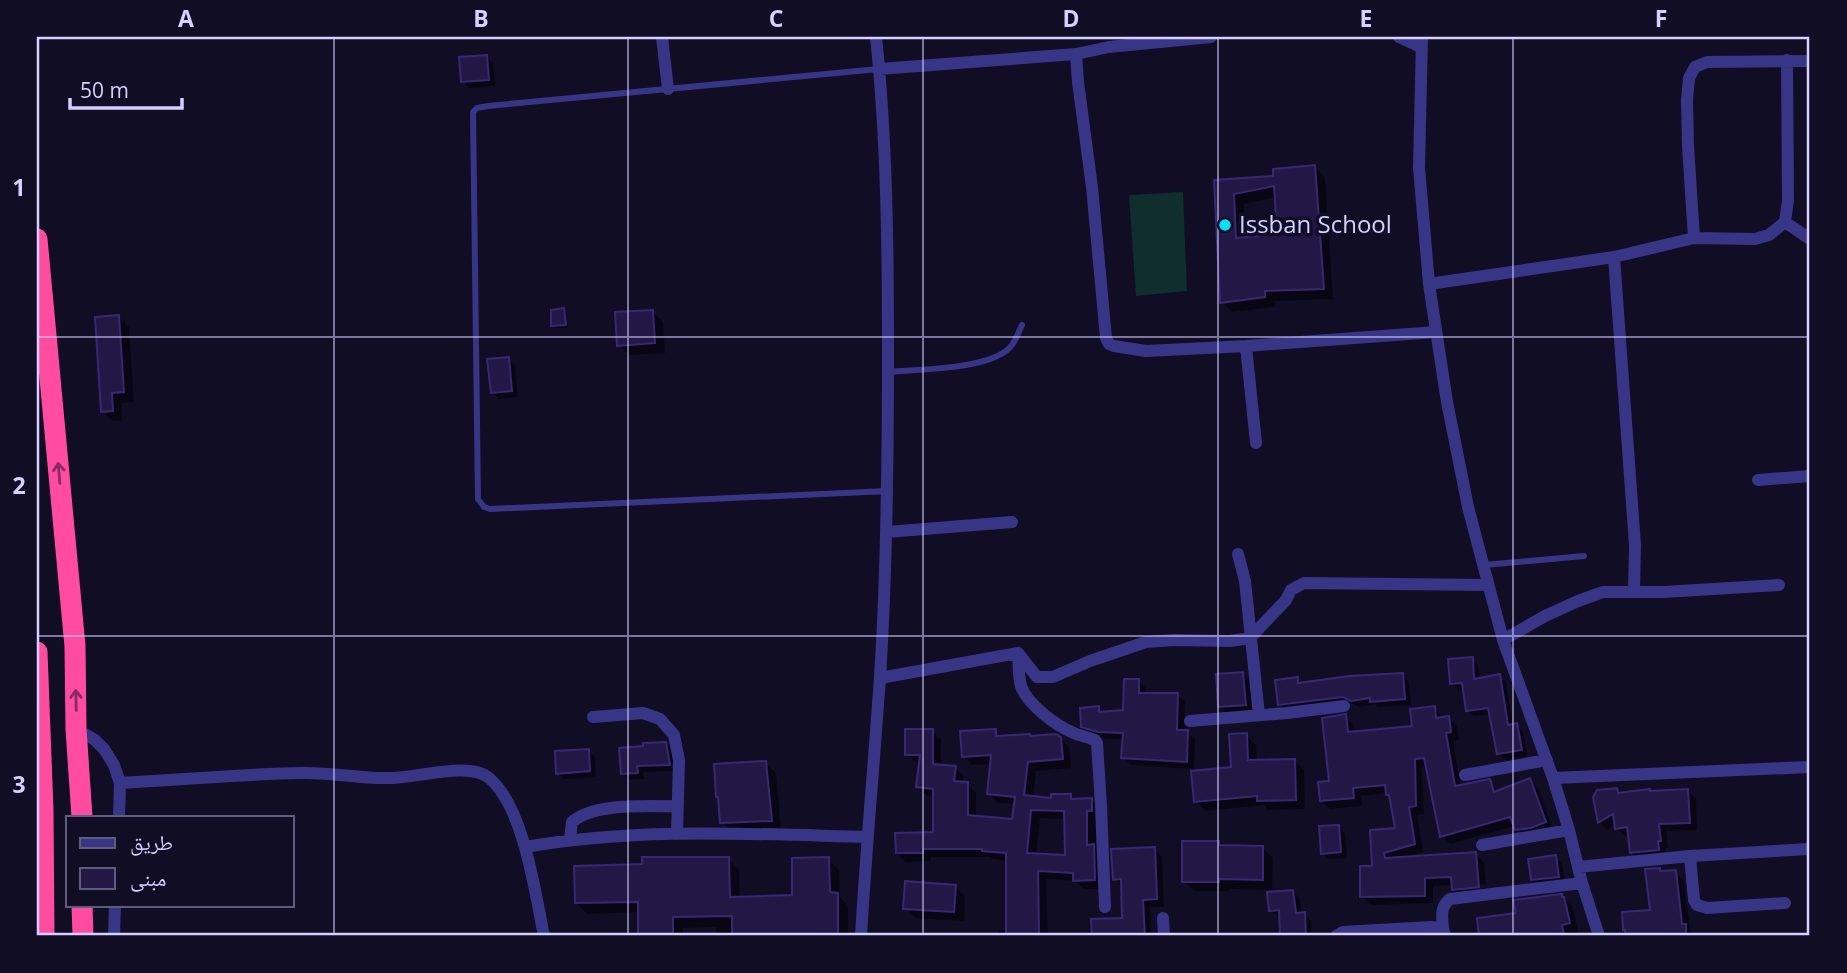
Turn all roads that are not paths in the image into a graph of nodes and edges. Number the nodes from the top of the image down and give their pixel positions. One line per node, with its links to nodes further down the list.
1 (662, 37): 10 (street)
2 (876, 37): 9 (street)
3 (1211, 37): 6 (street)
4 (1399, 37): 5 (street)
5 (1421, 42): 16 (street)
6 (1076, 54): 9 (street); 19 (street)
7 (1787, 60): 8 (street); 11 (street); 12 (street)
8 (1810, 61)
9 (879, 69): 10 (lane); 20 (street)
10 (668, 89): 24 (lane)
11 (1784, 222): 12 (street); 14 (street)
12 (1694, 238): 15 (street)
13 (37, 239): 42 (highway, one-way to 13)
14 (1810, 239)
15 (1614, 257): 16 (street); 32 (street)
16 (1429, 284): 18 (street)
17 (1022, 325): 20 (lane)
18 (1436, 332): 19 (street); 29 (street)
19 (1246, 346): 21 (street)
20 (888, 372): 24 (street)
21 (1256, 443)
22 (1810, 476): 23 (street)
23 (1758, 480)
24 (888, 491): 26 (street)
25 (1012, 522): 26 (street)
26 (887, 532): 37 (street)
27 (1238, 554): 33 (street)
28 (1584, 556): 29 (lane)
29 (1483, 565): 30 (street)
30 (1487, 585): 33 (street); 34 (street)
31 (1779, 585): 32 (street)
32 (1634, 591): 34 (street)
33 (1250, 638): 36 (street); 39 (street)
34 (1503, 640): 43 (street)
35 (37, 652): 67 (highway)
36 (1018, 653): 37 (street); 64 (street)
37 (880, 678): 53 (street)
38 (1344, 706): 39 (street)
39 (1259, 715): 41 (street)
40 (593, 717): 48 (street)
41 (1190, 721)
42 (76, 729): 47 (street); 49 (highway)
43 (1547, 760): 45 (street); 46 (street)
44 (1810, 767): 46 (street)
45 (1465, 775)
46 (1553, 778): 51 (street)
47 (120, 783): 50 (street); 56 (street)
48 (677, 806): 52 (street); 54 (street)
49 (82, 816)
50 (119, 816)
51 (1569, 830): 55 (street); 59 (street)
52 (677, 834): 53 (street); 54 (street)
53 (867, 837): 71 (street)
54 (570, 839): 56 (street)
55 (1482, 845)
56 (525, 847): 70 (street)
57 (1808, 849): 58 (street)
58 (1690, 856): 59 (street); 61 (street)
59 (1578, 867): 60 (street)
60 (1582, 883): 66 (street); 74 (street)
61 (1785, 903)
62 (82, 906): 68 (highway)
63 (115, 906): 69 (street)
64 (1105, 907)
65 (1163, 919): 72 (street)
66 (1444, 932): 73 (street)
67 (44, 936)
68 (83, 936)
69 (114, 936)
70 (544, 936)
71 (862, 936)
72 (1164, 936)
73 (1336, 936)
74 (1599, 936)

